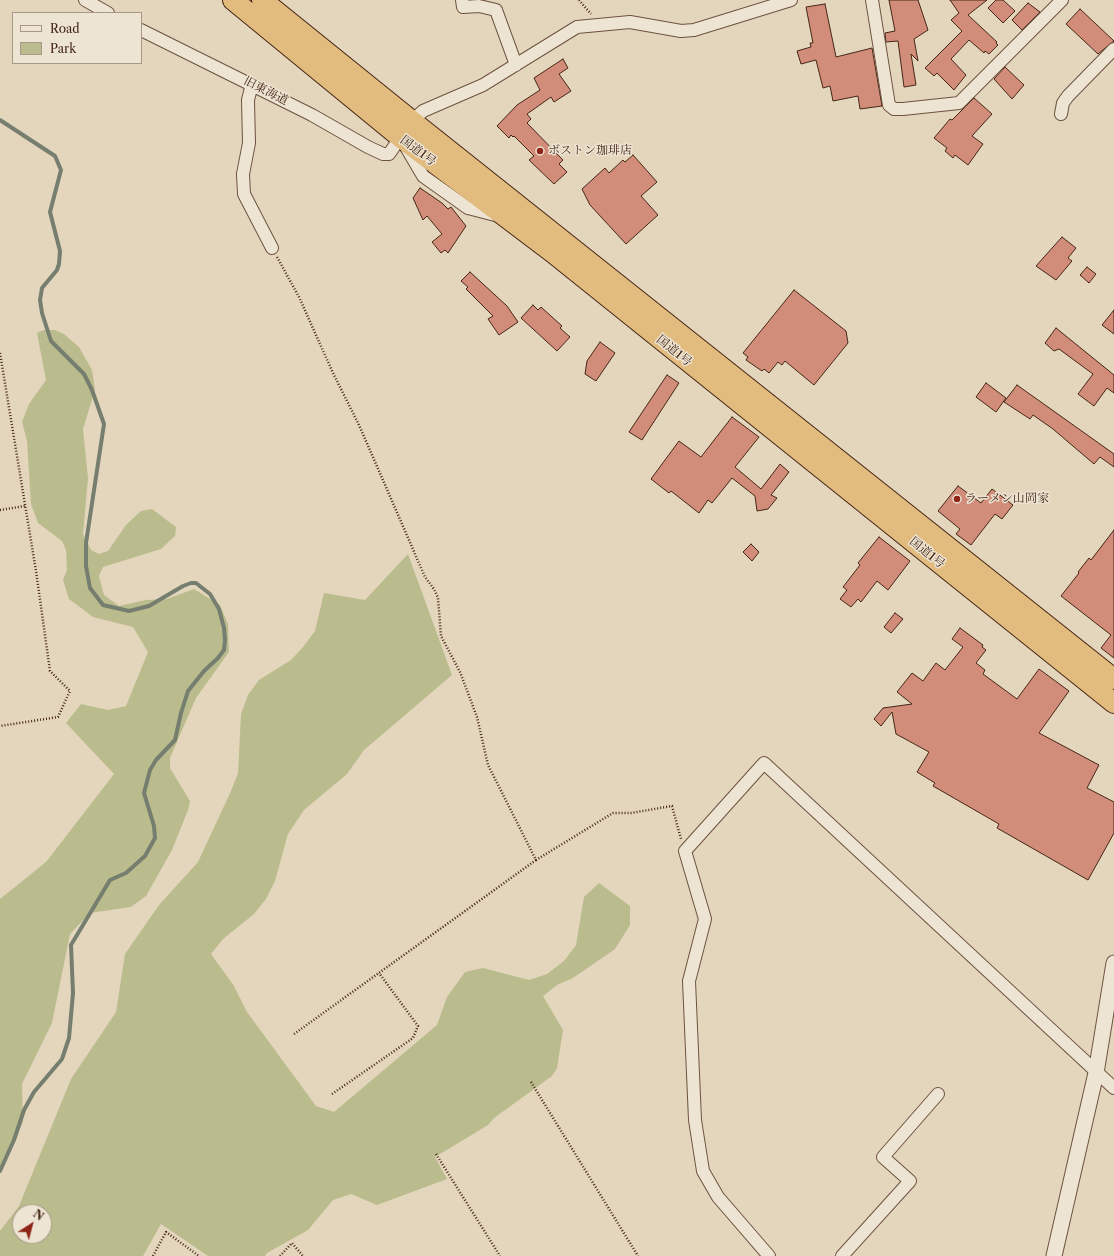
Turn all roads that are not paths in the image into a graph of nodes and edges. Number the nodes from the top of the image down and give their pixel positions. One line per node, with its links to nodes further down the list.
1 (85, 0): 8 (street)
2 (233, 0): 15 (highway, 国道1号)
3 (262, 0): 14 (highway, 国道1号)
4 (462, 0): 11 (street)
5 (791, 0): 11 (street)
6 (872, 0): 7 (street)
7 (1062, 0)
8 (106, 12)
9 (142, 30): 12 (street, 旧東海道)
10 (1114, 49): 13 (street)
11 (516, 65): 14 (street)
12 (252, 84): 15 (street, 旧東海道); 17 (street)
13 (1061, 114)
14 (412, 121): 15 (street); 18 (highway, 国道1号)
15 (400, 137): 16 (highway, 国道1号); 16 (street)
16 (506, 218): 18 (highway, 国道1号)
17 (272, 248)
18 (737, 390): 19 (highway, 国道1号)
19 (973, 578): 20 (highway, 国道1号); 21 (highway, 国道1号)
20 (1114, 679)
21 (1114, 703)
22 (1114, 963): 23 (street)
23 (1096, 1073): 24 (street); 26 (street); 28 (street)
24 (1114, 1088)
25 (938, 1094): 27 (street)
26 (769, 1256)
27 (842, 1256)
28 (1054, 1256)

